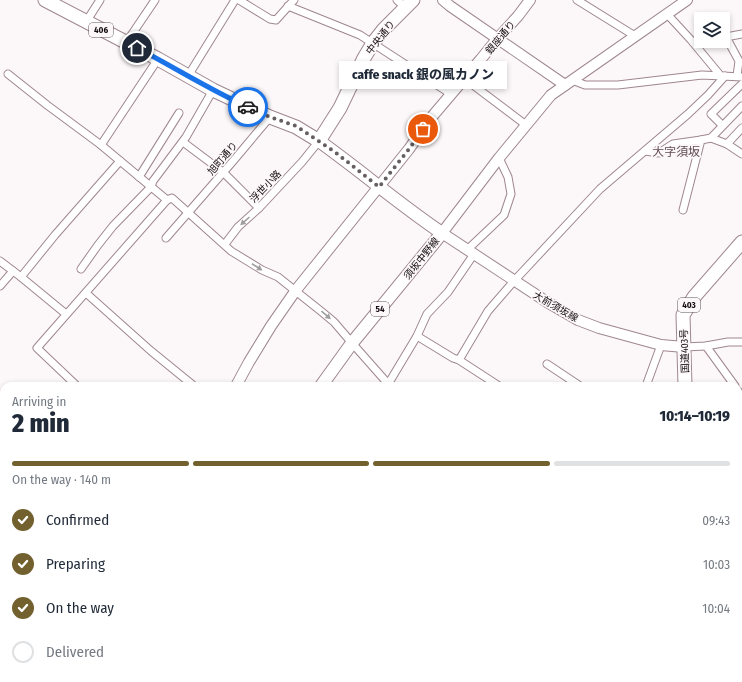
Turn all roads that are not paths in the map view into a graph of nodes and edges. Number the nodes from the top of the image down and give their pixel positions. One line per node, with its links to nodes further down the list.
1 (44, 0): 14 (highway, 406)
2 (100, 0): 14 (street)
3 (155, 0): 18 (street)
4 (235, 0): 23 (street)
5 (239, 0): 12 (street)
6 (294, 0): 12 (street)
7 (443, 0): 17 (street)
8 (530, 0): 17 (street, 銀座通り)
9 (577, 0): 16 (street)
10 (684, 1): 13 (street)
11 (405, 2): 19 (highway, 中央通り)
12 (288, 6): 19 (street)
13 (667, 14): 16 (street); 22 (street)
14 (86, 22): 18 (highway, 406)
15 (742, 34): 24 (street)
16 (635, 36): 26 (street)
17 (498, 38): 25 (street, 銀座通り); 26 (street)
18 (126, 43): 20 (highway, 406)
19 (373, 43): 29 (street); 38 (highway, 中央通り)
20 (158, 59): 23 (highway, 406); 41 (street)
21 (8, 74): 41 (street)
22 (723, 75): 24 (street); 26 (street); 42 (street)
23 (188, 76): 28 (highway, 406)
24 (739, 76)
25 (465, 79): 29 (street, 銀座通り); 34 (street)
26 (569, 82): 34 (street)
27 (742, 84): 33 (street)
28 (213, 90): 32 (highway, 406); 39 (street)
29 (451, 94): 49 (street, 銀座通り)
30 (742, 106): 33 (street)
31 (179, 113): 47 (street)
32 (270, 117): 38 (highway, 406); 46 (street, 旭町通り)
33 (722, 125): 36 (street)
34 (526, 126): 44 (street)
35 (742, 128): 40 (street)
36 (711, 138): 37 (street); 40 (street)
37 (701, 140): 42 (street); 52 (street)
38 (319, 141): 49 (main road, 須坂中野線); 51 (street, 浮世小路)
39 (183, 142): 46 (street); 48 (street)
40 (727, 144): 43 (street)
41 (101, 145): 45 (street)
42 (645, 151): 63 (street)
43 (741, 152)
44 (499, 158): 54 (street); 58 (street)
45 (120, 161): 47 (street); 62 (street)
46 (223, 172): 51 (street); 53 (street, 旭町通り)
47 (139, 177): 48 (street)
48 (152, 187): 50 (street); 60 (street)
49 (379, 187): 54 (main road, 須坂中野線); 65 (street, 銀座通り)
50 (167, 200): 53 (street); 66 (street)
51 (259, 208): 57 (street, 浮世小路, one-way to 57)
52 (683, 210)
53 (188, 212): 55 (street, 旭町通り); 57 (street)
54 (442, 233): 58 (street, 大前須坂線); 70 (main road, 須坂中野線 / 54)
55 (166, 238)
56 (742, 242): 73 (highway, 国道403号 / 403)
57 (225, 244): 65 (street, one-way to 65)
58 (470, 252): 63 (street, 大前須坂線); 68 (street)
59 (0, 261): 61 (street)
60 (81, 269)
61 (13, 271): 62 (street); 64 (street)
62 (21, 277): 67 (street)
63 (514, 281): 71 (street, 大前須坂線); 74 (street)
64 (0, 286)
65 (296, 290): 70 (street, one-way to 70); 78 (street, 銀座通り)
66 (86, 293): 67 (street); 77 (street)
67 (66, 314): 76 (street)
68 (417, 336): 74 (street); 81 (street)
69 (742, 342): 72 (street)
70 (352, 344): 79 (main road, 須坂中野線 / 54); 80 (street)
71 (661, 345): 73 (street, 大前須坂線); 84 (street)
72 (706, 346): 73 (street); 86 (street)
73 (684, 347): 85 (highway, 国道403号 / 403)
74 (459, 360): 82 (street)
75 (547, 364): 83 (street)
76 (73, 382)
77 (189, 382)
78 (238, 382)
79 (324, 382)
80 (385, 382)
81 (390, 382)
82 (493, 382)
83 (574, 382)
84 (647, 382)
85 (685, 382)
86 (732, 382)

